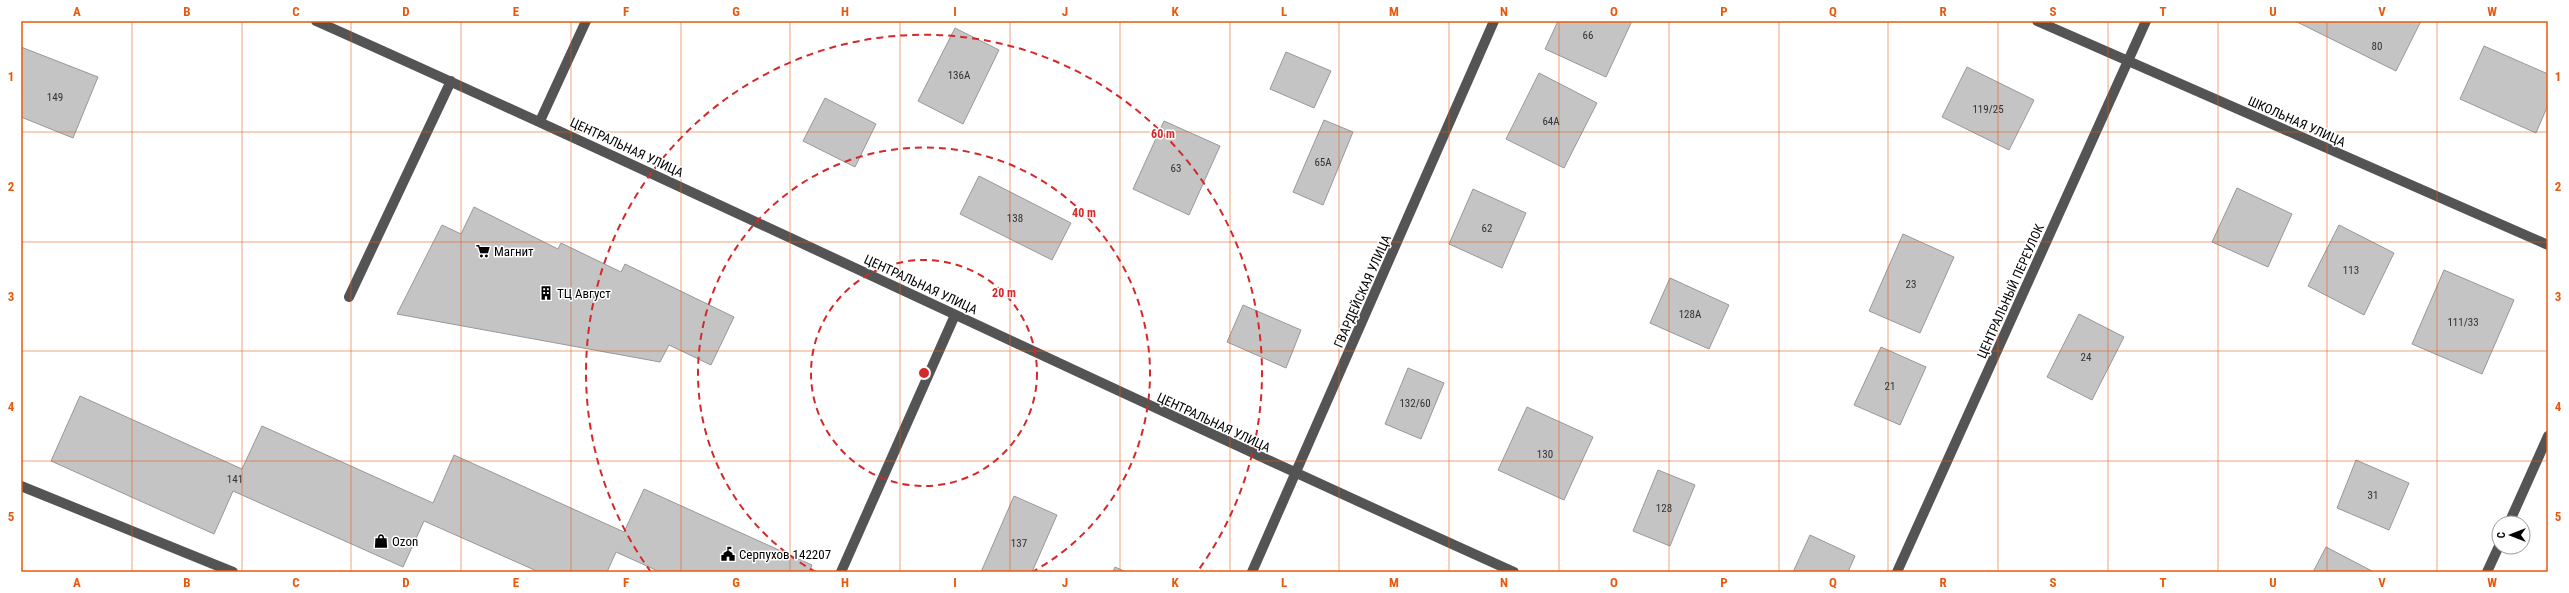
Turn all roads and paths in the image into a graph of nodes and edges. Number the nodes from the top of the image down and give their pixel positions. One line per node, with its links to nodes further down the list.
1 (316, 21): 7 (street, ЦЕНТРАЛЬНАЯ УЛИЦА)
2 (586, 21): 8 (street)
3 (1494, 21): 13 (street, ГВАРДЕЙСКАЯ УЛИЦА)
4 (2037, 21): 6 (street, ШКОЛЬНАЯ УЛИЦА)
5 (2146, 21): 6 (street, ЦЕНТРАЛЬНЫЙ ПЕРЕУЛОК)
6 (2128, 61): 9 (street, ШКОЛЬНАЯ УЛИЦА); 21 (street, ЦЕНТРАЛЬНЫЙ ПЕРЕУЛОК)
7 (450, 81): 8 (street, ЦЕНТРАЛЬНАЯ УЛИЦА); 10 (street)
8 (540, 121): 11 (street, ЦЕНТРАЛЬНАЯ УЛИЦА)
9 (2548, 244)
10 (350, 297)
11 (955, 315): 13 (street, ЦЕНТРАЛЬНАЯ УЛИЦА); 18 (street)
12 (2548, 436): 15 (street)
13 (1296, 474): 19 (street, ГВАРДЕЙСКАЯ УЛИЦА); 20 (street, ЦЕНТРАЛЬНАЯ УЛИЦА)
14 (21, 486): 17 (street)
15 (2513, 515)
16 (2495, 555): 22 (street)
17 (233, 572)
18 (841, 572)
19 (1252, 572)
20 (1514, 572)
21 (1897, 572)
22 (2487, 572)

